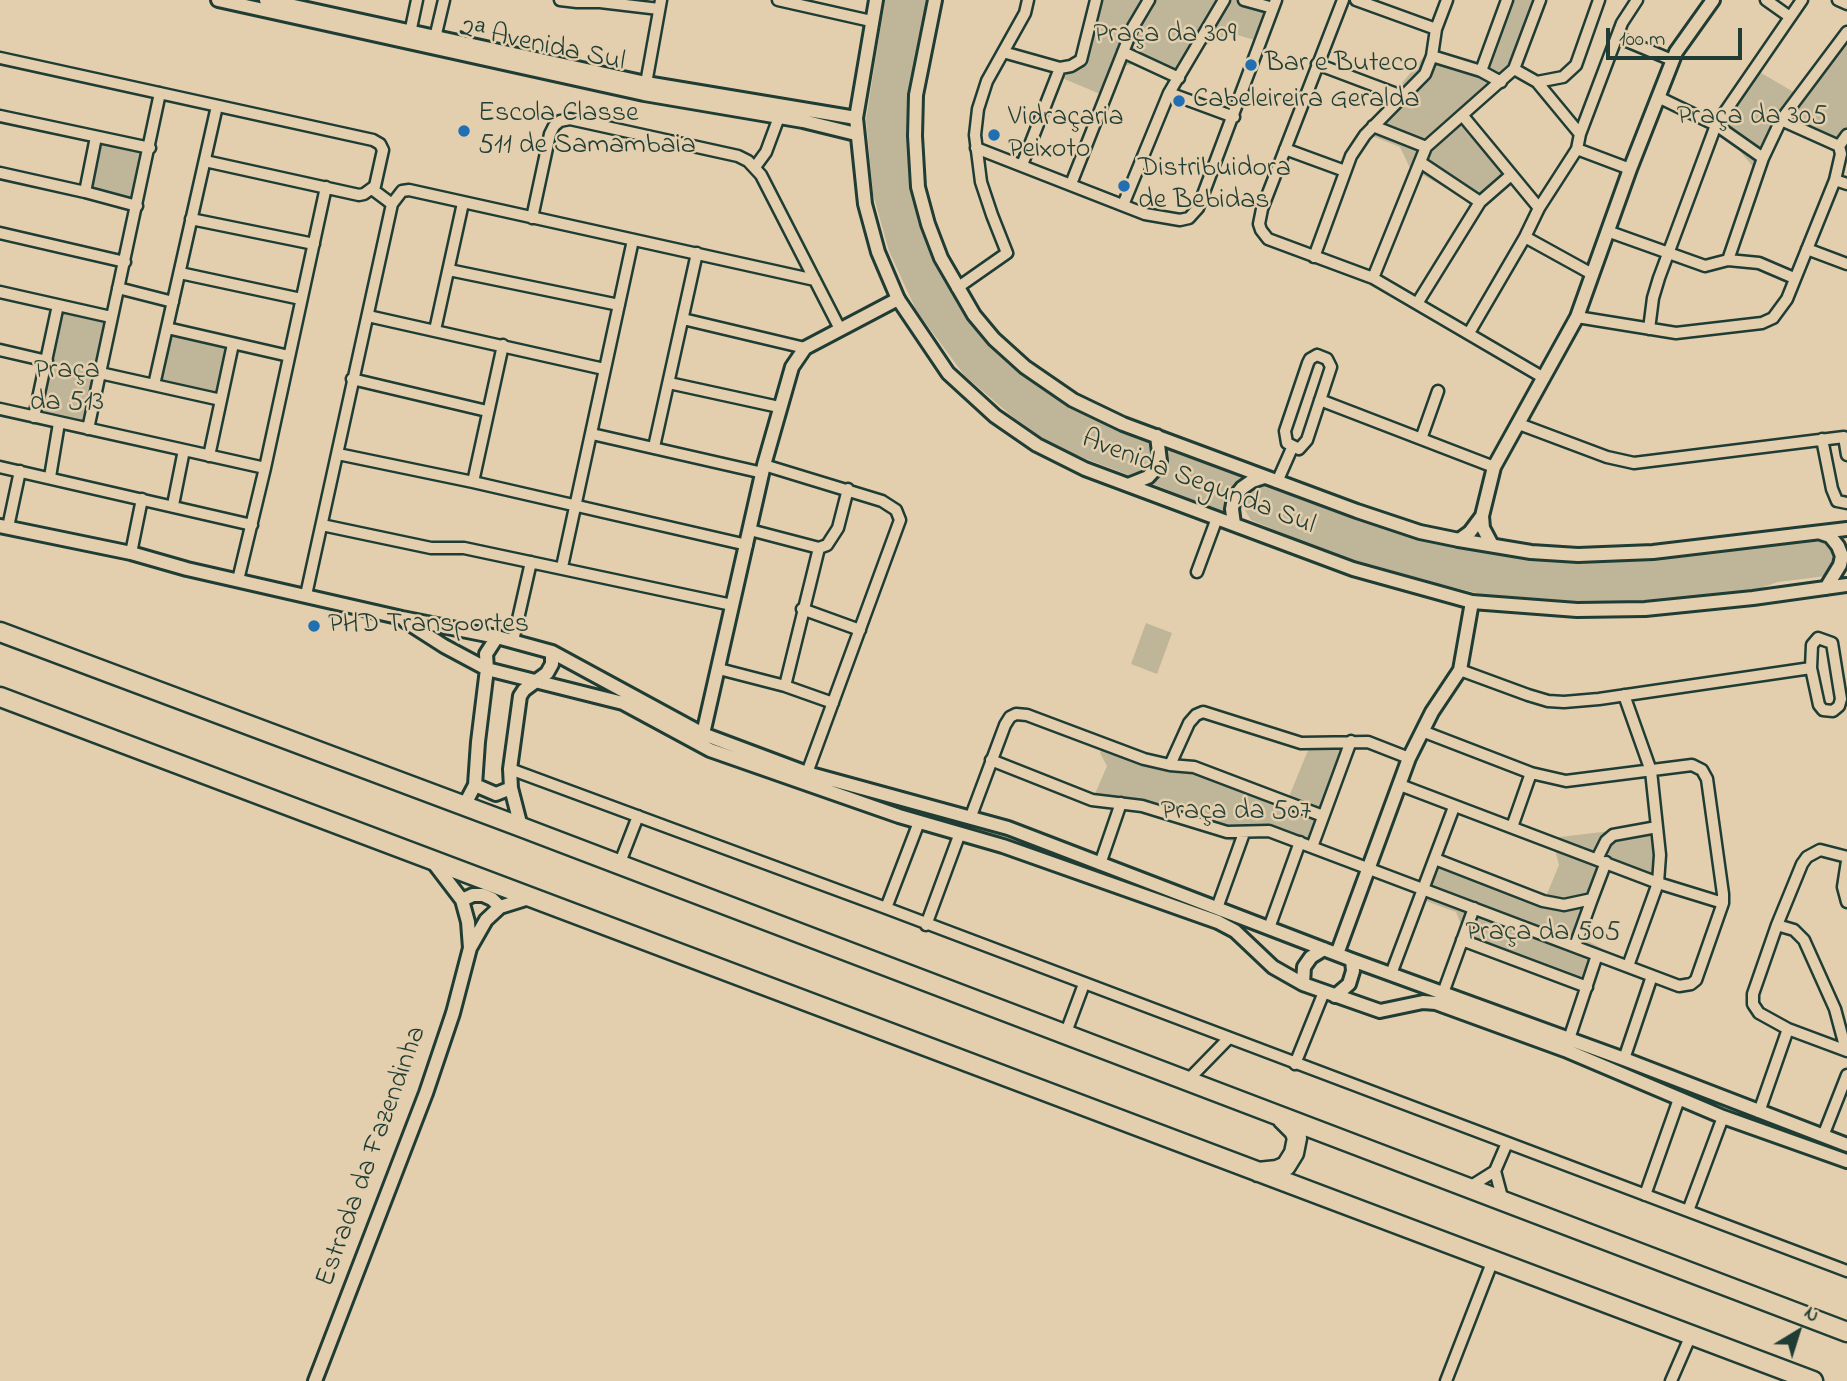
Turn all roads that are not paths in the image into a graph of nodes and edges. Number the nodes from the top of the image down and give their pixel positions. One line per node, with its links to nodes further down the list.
1 (218, 0): 47 (street, 2ᵃ Avenida Sul)
2 (266, 0): 32 (street, 2ᵃ Avenida Sul)
3 (417, 0): 32 (street)
4 (444, 0): 34 (street)
5 (560, 0): 27 (street)
6 (778, 0): 29 (street)
7 (876, 0): 29 (street, Avenida Segunda Sul)
8 (935, 0): 113 (street, Avenida Segunda Sul)
9 (1028, 0): 35 (street)
10 (1096, 0): 41 (street)
11 (1149, 0): 36 (street)
12 (1224, 0): 44 (street)
13 (1244, 0): 25 (street)
14 (1343, 0): 40 (street)
15 (1356, 0): 30 (street)
16 (1447, 0): 30 (street)
17 (1507, 0): 43 (street)
18 (1540, 0): 42 (street)
19 (1599, 0): 46 (street)
20 (1637, 0): 33 (street)
21 (1713, 0): 39 (street)
22 (1766, 0): 28 (street)
23 (1802, 0): 28 (street)
24 (1838, 0): 26 (street)
25 (1275, 4): 56 (street)
26 (1847, 4)
27 (660, 5): 47 (street)
28 (1790, 17): 59 (street)
29 (871, 21): 57 (street, Avenida Segunda Sul)
30 (1436, 29): 37 (street)
31 (1847, 32): 58 (street)
32 (410, 33): 34 (street, 2ᵃ Avenida Sul)
33 (1617, 37): 39 (street); 62 (street)
34 (435, 38): 47 (street, 2ᵃ Avenida Sul)
35 (1003, 52): 41 (street); 68 (street)
36 (1123, 52): 44 (street); 81 (street)
37 (1432, 56): 43 (street); 50 (street)
38 (0, 58): 48 (street)
39 (1672, 60): 51 (street)
40 (1317, 64): 50 (street); 69 (street)
41 (1060, 68): 74 (street)
42 (1514, 69): 45 (street); 46 (street)
43 (1480, 71): 45 (street)
44 (1179, 78): 49 (street)
45 (1501, 82): 54 (street)
46 (1537, 82): 62 (street)
47 (645, 89): 55 (street, 2ᵃ Avenida Sul); 57 (street, 2ᵃ Avenida Sul)
48 (160, 93): 52 (street); 67 (street)
49 (1170, 93): 56 (street); 89 (street)
50 (1402, 96): 60 (street)
51 (1657, 97): 59 (street); 76 (street)
52 (218, 106): 72 (street); 84 (street)
53 (0, 116): 64 (street)
54 (1463, 116): 66 (street); 79 (street)
55 (779, 117): 61 (street, 2ᵃ Avenida Sul); 75 (street)
56 (1234, 117): 89 (street)
57 (856, 118): 61 (street, Avenida Segunda Sul)
58 (1781, 120): 65 (street); 71 (street)
59 (1716, 125): 71 (street); 101 (street)
60 (1373, 127): 66 (street); 77 (street)
61 (856, 134): 116 (street, Avenida Segunda Sul)
62 (1580, 134): 70 (street)
63 (1847, 135): 65 (street)
64 (96, 137): 67 (street); 85 (street)
65 (1839, 146): 80 (street)
66 (1426, 147): 73 (street)
67 (150, 148): 90 (street)
68 (976, 148): 74 (street); 113 (street)
69 (1285, 149): 77 (street); 102 (street)
70 (1577, 149): 76 (street); 91 (street)
71 (1763, 158): 103 (street)
72 (205, 161): 83 (street); 93 (street)
73 (1420, 162): 86 (street); 109 (street)
74 (1022, 165): 81 (street)
75 (755, 167): 92 (street); 111 (street)
76 (1630, 169): 94 (street)
77 (1345, 171): 102 (street)
78 (0, 173): 85 (street)
79 (1511, 176): 86 (street); 91 (street)
80 (1835, 180): 82 (street); 99 (street)
81 (1071, 184): 89 (street)
82 (1847, 184)
83 (326, 187): 84 (street); 98 (street)
84 (372, 189): 88 (street)
85 (85, 192): 90 (street)
86 (1480, 202): 118 (street)
87 (463, 203): 88 (street); 92 (street); 106 (street)
88 (392, 204): 121 (street)
89 (1123, 205)
90 (137, 206): 104 (street)
91 (1539, 208): 96 (street)
92 (532, 218): 97 (street)
93 (191, 219): 98 (street); 107 (street)
94 (1607, 231): 101 (street); 108 (street)
95 (0, 233): 104 (street)
96 (1525, 237): 108 (street); 129 (street)
97 (633, 240): 100 (street); 120 (street)
98 (314, 244): 115 (street)
99 (1807, 249): 105 (street); 110 (street)
100 (697, 253): 111 (street); 124 (street)
101 (1668, 254): 103 (street); 127 (street)
102 (1314, 257): 109 (street)
103 (1728, 260): 110 (street)
104 (125, 262): 112 (street)
105 (1847, 264)
106 (449, 270): 120 (street); 128 (street)
107 (180, 272): 115 (street); 117 (street)
108 (1592, 274): 123 (street)
109 (1373, 278): 118 (street)
110 (1794, 278): 127 (street)
111 (815, 280): 126 (street)
112 (118, 288): 117 (street); 122 (street)
113 (957, 288): 153 (street, Avenida Segunda Sul)
114 (0, 292): 119 (street)
115 (301, 299): 134 (street)
116 (898, 299): 126 (street); 171 (street, Avenida Segunda Sul)
117 (173, 302): 125 (street)
118 (1418, 303): 129 (street)
119 (58, 305): 122 (street); 135 (street)
120 (619, 305): 136 (street)
121 (368, 316): 128 (street); 139 (street)
122 (111, 317): 137 (street)
123 (1577, 317): 127 (street); 138 (street)
124 (683, 319): 132 (street); 140 (street)
125 (167, 328): 130 (street); 141 (street)
126 (841, 329): 132 (street)
127 (1649, 329)
128 (435, 330): 131 (street)
129 (1469, 332): 138 (street)
130 (233, 344): 134 (street); 143 (street)
131 (502, 345): 136 (street); 147 (street)
132 (805, 348): 145 (street)
133 (0, 350): 135 (street)
134 (289, 356): 164 (street)
135 (47, 361): 148 (street)
136 (604, 369): 152 (street)
137 (100, 373): 141 (street); 151 (street)
138 (1544, 378): 150 (street)
139 (352, 379): 147 (street); 159 (street)
140 (669, 383): 145 (street); 156 (street)
141 (154, 385): 143 (street)
142 (1438, 391): 154 (street)
143 (222, 400): 161 (street)
144 (1321, 400): 154 (street); 157 (street); 157 (street)
145 (779, 407): 165 (street)
146 (0, 409): 148 (street)
147 (487, 411): 169 (street)
148 (34, 417): 149 (street)
149 (60, 423): 151 (street); 167 (street)
150 (1519, 424): 155 (street); 163 (street)
151 (88, 429): 158 (street)
152 (592, 434): 156 (street); 176 (street)
153 (1157, 436): 168 (street, Avenida Segunda Sul); 171 (street)
154 (1421, 439): 163 (street)
155 (1822, 439): 160 (street); 174 (street)
156 (654, 447): 165 (street)
157 (1292, 448): 170 (street)
158 (184, 450): 161 (street); 175 (street)
159 (338, 454): 169 (street); 181 (street)
160 (1847, 454)
161 (209, 456): 164 (street)
162 (0, 467): 166 (street)
163 (1494, 467): 177 (street)
164 (265, 468): 180 (street)
165 (764, 469): 172 (street); 184 (street)
166 (20, 471): 167 (street); 182 (street)
167 (50, 477): 173 (street)
168 (1264, 477): 170 (street, Avenida Segunda Sul); 179 (street)
169 (473, 482): 176 (street)
170 (1277, 482): 186 (street, Avenida Segunda Sul)
171 (1127, 485): 178 (street, Avenida Segunda Sul)
172 (848, 489): 189 (street); 202 (street)
173 (142, 499): 175 (street); 190 (street)
174 (1847, 503)
175 (173, 505): 180 (street)
176 (576, 505): 187 (street); 192 (street)
177 (1482, 516): 186 (street); 188 (street)
178 (1217, 518): 179 (street, Avenida Segunda Sul); 193 (street)
179 (1234, 524): 198 (street, Avenida Segunda Sul)
180 (252, 525): 194 (street)
181 (322, 525): 191 (street); 197 (street)
182 (4, 526): 190 (street)
183 (1847, 529): 185 (street, Avenida Segunda Sul)
184 (750, 530): 187 (street); 189 (street)
185 (1821, 533): 188 (street, Avenida Segunda Sul); 196 (street)
186 (1459, 540): 188 (street, Avenida Segunda Sul)
187 (747, 545): 199 (street)
188 (1492, 545)
189 (819, 548): 200 (street)
190 (131, 553): 194 (street)
191 (531, 562): 192 (street); 205 (street)
192 (562, 567): 199 (street)
193 (1197, 572)
194 (237, 580): 197 (street)
195 (1847, 585): 196 (street, Avenida Segunda Sul)
196 (1826, 588): 198 (street, Avenida Segunda Sul)
197 (306, 595): 201 (street)
198 (1472, 602): 210 (street)
199 (732, 605): 209 (street)
200 (803, 609): 202 (street); 212 (street)
201 (402, 618): 204 (street); 208 (street)
202 (860, 630): 215 (street)
203 (0, 632): 231 (highway)
204 (497, 637): 205 (street); 208 (street)
205 (513, 641): 206 (street)
206 (552, 652): 211 (street); 217 (street)
207 (1811, 668): 207 (street); 213 (street)
208 (487, 669): 211 (street); 226 (street)
209 (719, 669): 212 (street); 217 (street)
210 (1460, 670): 213 (street); 216 (street)
211 (538, 680): 222 (street); 234 (street)
212 (785, 686): 215 (street)
213 (1624, 695): 223 (street)
214 (0, 697): 249 (highway)
215 (833, 703): 224 (street)
216 (1422, 731): 219 (street); 225 (street)
217 (703, 734): 224 (street)
218 (1351, 741): 219 (street); 221 (street); 236 (street)
219 (1409, 758): 227 (street)
220 (991, 760): 221 (street); 230 (street); 235 (street)
221 (1170, 765): 236 (street)
222 (510, 769): 228 (street); 233 (street)
223 (1651, 771): 225 (street); 240 (street); 260 (street)
224 (807, 773): 229 (street)
225 (1531, 773): 239 (street)
226 (475, 785): 228 (street); 231 (street)
227 (1400, 785): 232 (street); 253 (street)
228 (511, 788): 238 (street)
229 (902, 799): 234 (street); 235 (street)
230 (1121, 803): 243 (street); 251 (street)
231 (464, 806): 238 (highway)
232 (1454, 807): 239 (street); 247 (street)
233 (638, 816): 252 (street); 262 (street)
234 (899, 816): 237 (street)
235 (971, 816): 241 (street)
236 (1323, 816): 246 (street)
237 (919, 822): 242 (street); 262 (street)
238 (521, 827): 252 (highway)
239 (1512, 827): 250 (street)
240 (1657, 827): 250 (street); 254 (street)
241 (1008, 828): 245 (street); 251 (street)
242 (960, 832): 245 (street); 265 (street)
243 (1244, 833): 244 (street); 263 (street)
244 (1300, 842): 246 (street); 267 (street)
245 (1003, 846): 278 (street)
246 (1312, 847): 253 (street)
247 (1435, 859): 255 (street); 257 (street)
248 (1847, 859): 259 (street); 266 (street)
249 (432, 860): 256 (highway); 258 (street, Estrada da Fazendinha)
250 (1602, 861): 254 (street); 257 (street)
251 (1100, 864): 263 (street)
252 (619, 865): 285 (highway)
253 (1368, 869): 255 (street); 271 (street)
254 (1658, 883): 260 (street); 274 (street)
255 (1423, 889): 264 (street); 275 (street)
256 (532, 897): 261 (street); 306 (highway)
257 (1592, 899): 269 (street)
258 (462, 900): 261 (street); 270 (street, Estrada da Fazendinha)
259 (1847, 902)
260 (1723, 903): 276 (street)
261 (500, 907): 270 (street, Estrada da Fazendinha)
262 (886, 908): 265 (street)
263 (1217, 908): 267 (street)
264 (1474, 908): 268 (street); 269 (street)
265 (926, 925): 277 (street)
266 (1777, 925): 283 (street); 284 (street)
267 (1269, 928): 271 (street)
268 (1462, 940): 279 (street); 280 (street)
269 (1575, 946): 272 (street)
270 (470, 948): 315 (street, Estrada da Fazendinha)
271 (1331, 952): 273 (street); 278 (street)
272 (1597, 955): 274 (street); 279 (street)
273 (1352, 960): 275 (street); 281 (street)
274 (1628, 966): 276 (street)
275 (1391, 974): 280 (street)
276 (1652, 976): 289 (street)
277 (1084, 984): 285 (street); 286 (street)
278 (1303, 985): 281 (street)
279 (1587, 987): 287 (street)
280 (1443, 993): 287 (street)
281 (1329, 994): 290 (street); 294 (street)
282 (1847, 1003): 283 (street)
283 (1835, 1009): 288 (street)
284 (1788, 1030): 288 (street); 296 (street)
285 (1065, 1035): 293 (highway)
286 (1228, 1039): 290 (street); 293 (street)
287 (1569, 1039): 289 (street)
288 (1847, 1051)
289 (1624, 1059): 292 (street)
290 (1295, 1064): 302 (street)
291 (1847, 1075): 300 (street)
292 (1668, 1076): 294 (street); 296 (street)
293 (1186, 1081): 297 (highway)
294 (1660, 1092): 295 (street)
295 (1679, 1099): 298 (street); 308 (street)
296 (1759, 1112): 299 (street)
297 (1280, 1117): 306 (highway); 307 (highway)
298 (1723, 1117): 301 (street); 310 (street)
299 (1787, 1123): 300 (street); 301 (street)
300 (1823, 1136): 303 (street)
301 (1782, 1138): 304 (street)
302 (1507, 1143): 305 (street); 308 (street)
303 (1847, 1145)
304 (1847, 1161)
305 (1495, 1171): 307 (street); 309 (street)
306 (1258, 1172): 311 (highway)
307 (1468, 1188): 309 (highway)
308 (1645, 1195): 310 (street)
309 (1504, 1202): 313 (highway)
310 (1688, 1211): 312 (street)
311 (1493, 1261): 314 (highway); 316 (street)
312 (1847, 1271)
313 (1847, 1332)
314 (1691, 1335): 317 (street); 318 (highway)
315 (315, 1381)
316 (1446, 1381)
317 (1671, 1381)
318 (1813, 1381)

